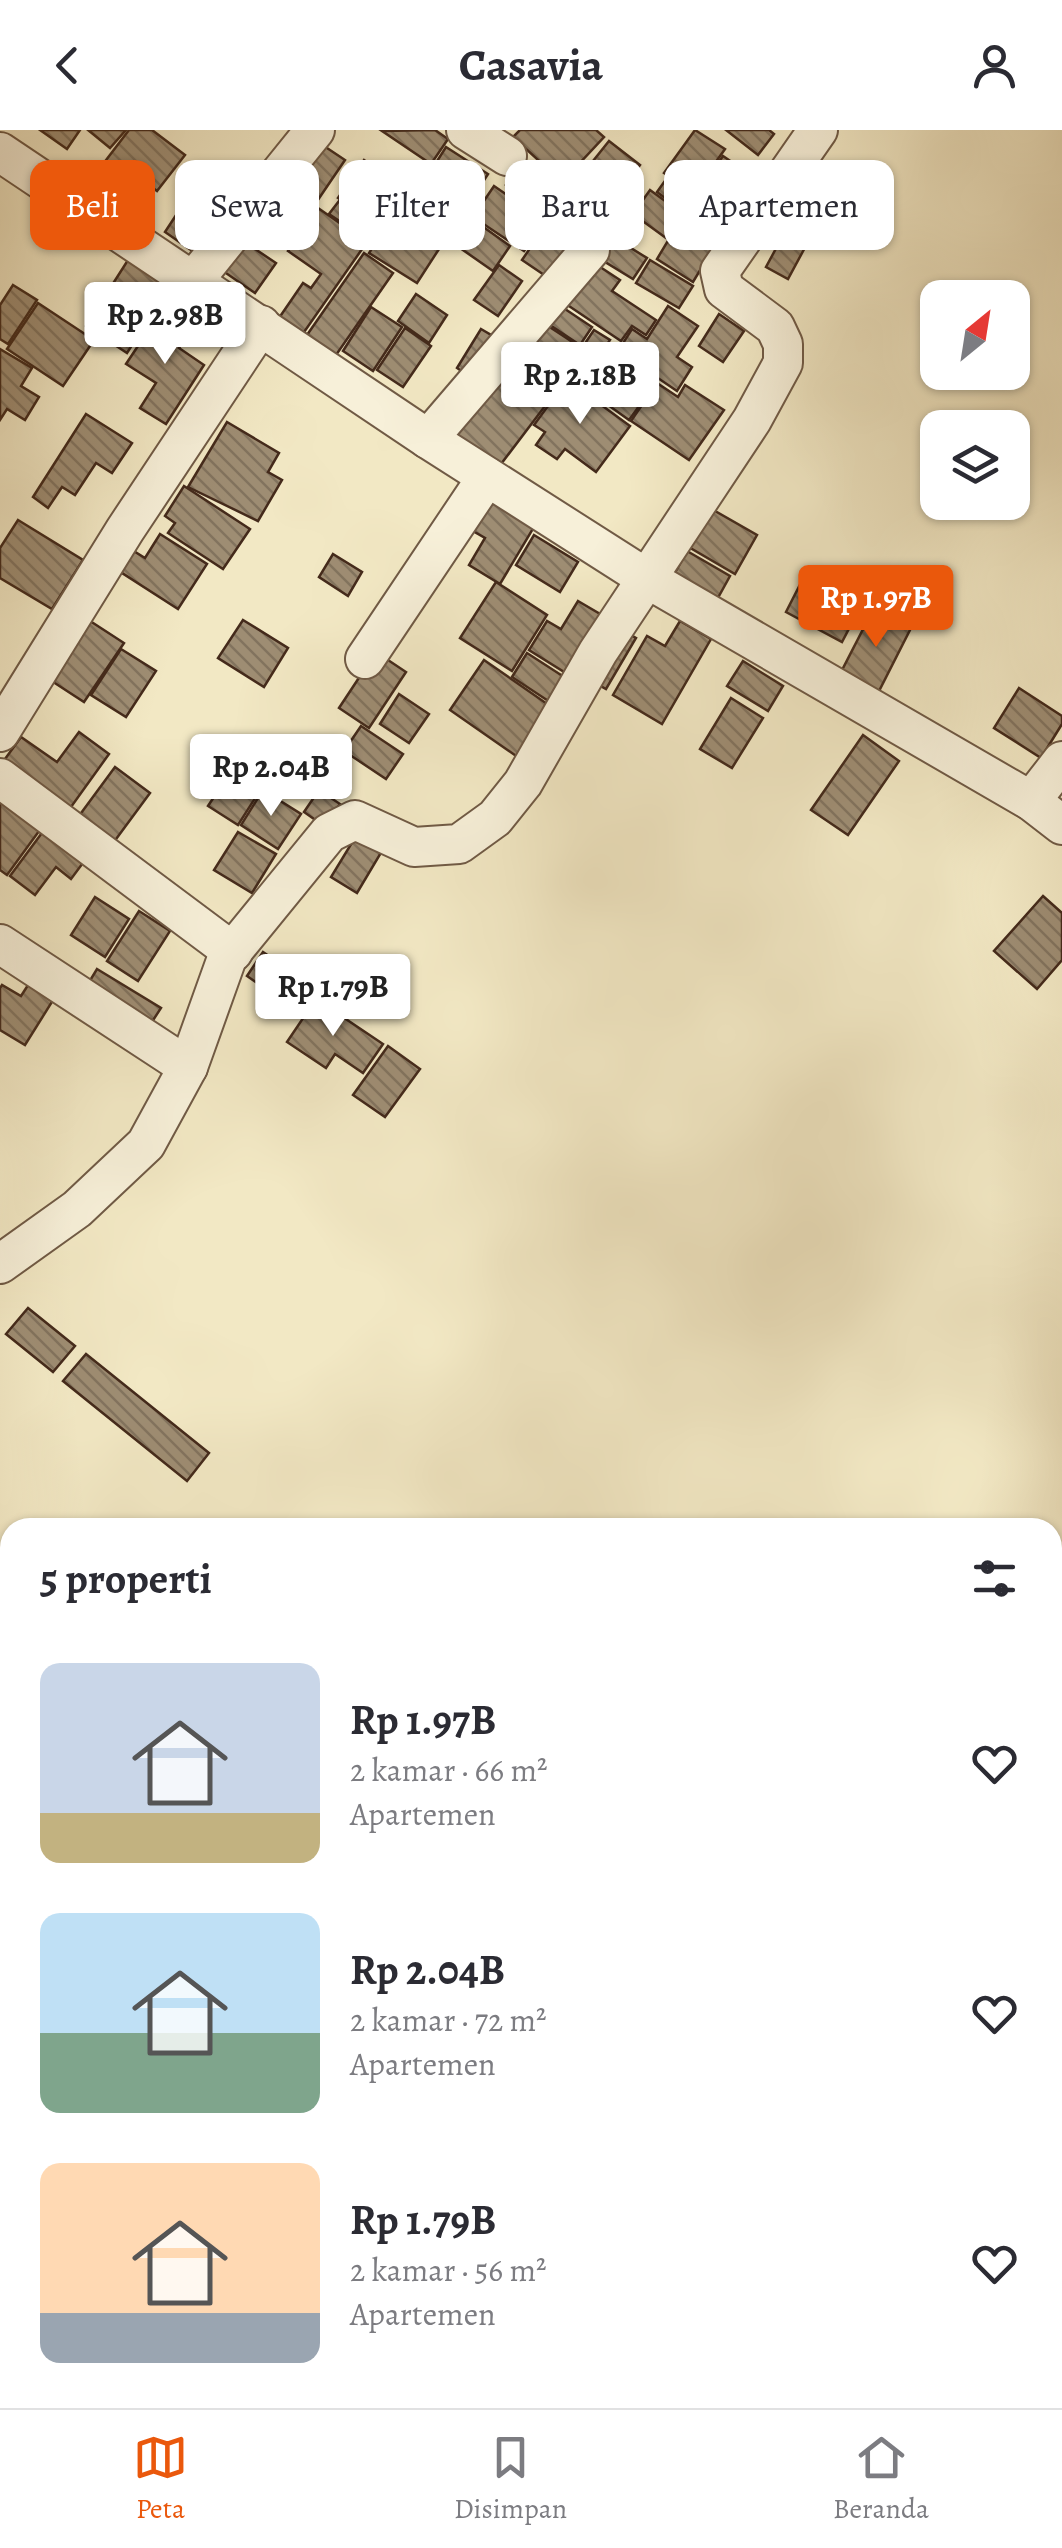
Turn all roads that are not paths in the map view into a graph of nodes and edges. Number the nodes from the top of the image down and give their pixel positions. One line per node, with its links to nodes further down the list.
1 (315, 130): 7 (street)
2 (466, 130): 5 (street)
3 (818, 130): 11 (street)
4 (0, 152): 7 (street)
5 (507, 156)
6 (590, 250): 9 (street)
7 (194, 280): 8 (street)
8 (261, 326): 9 (street); 13 (street)
9 (428, 439): 10 (street)
10 (487, 477): 11 (street); 12 (street)
11 (646, 578): 16 (street); 19 (street)
12 (366, 659)
13 (0, 732)
14 (1062, 762): 16 (street)
15 (0, 778): 19 (street)
16 (1032, 801): 17 (street)
17 (1062, 825)
18 (0, 944): 20 (street)
19 (232, 952): 20 (street)
20 (188, 1067): 21 (street)
21 (0, 1264)

